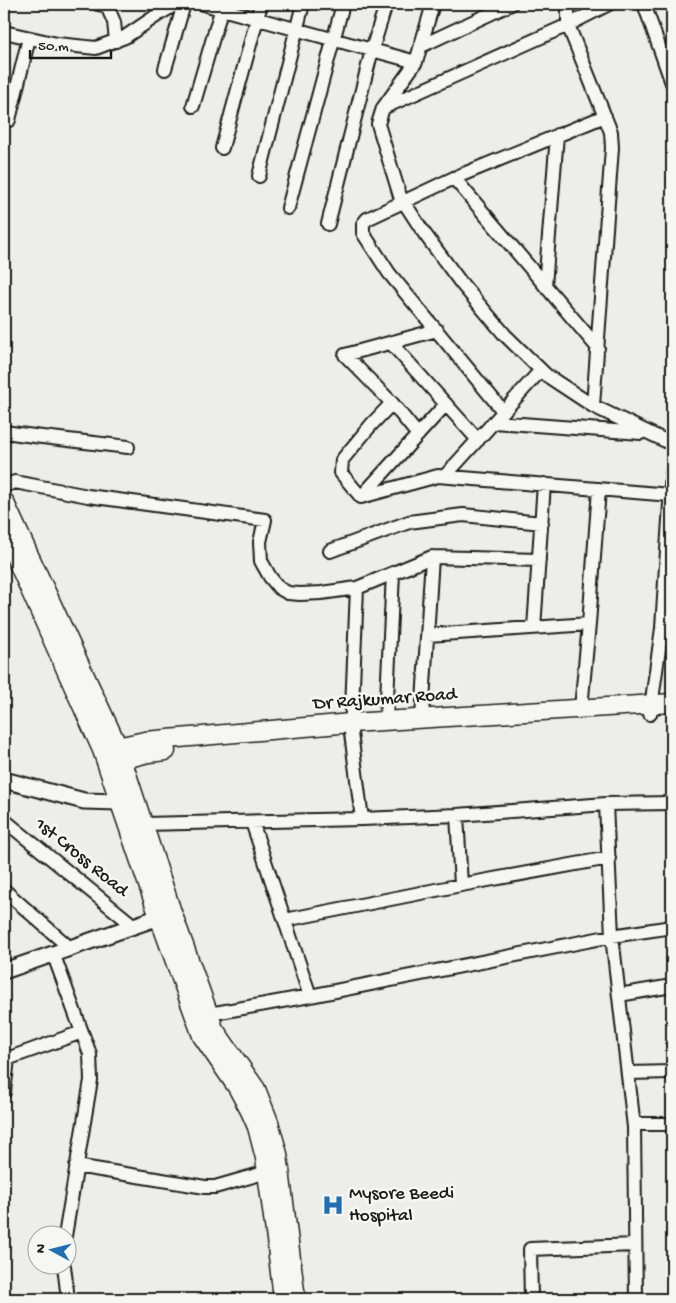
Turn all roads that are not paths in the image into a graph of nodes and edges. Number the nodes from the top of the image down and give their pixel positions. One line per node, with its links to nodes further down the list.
1 (98, 4): 21 (street)
2 (176, 4): 21 (street)
3 (184, 4): 25 (street)
4 (203, 4): 14 (street)
5 (261, 4): 15 (street)
6 (303, 4): 17 (street)
7 (343, 4): 20 (street)
8 (386, 4): 23 (street)
9 (433, 4): 22 (street)
10 (511, 4): 22 (street)
11 (568, 4): 16 (street)
12 (609, 4): 16 (street)
13 (644, 4): 26 (street)
14 (222, 6): 15 (street); 27 (street)
15 (256, 19): 17 (street); 32 (street)
16 (568, 25): 28 (street); 29 (street)
17 (296, 29): 20 (street); 33 (street)
18 (4, 32): 19 (street)
19 (28, 38): 21 (street); 30 (street)
20 (333, 39): 23 (street); 36 (street)
21 (116, 41)
22 (421, 46): 24 (street)
23 (372, 50): 24 (street); 37 (street)
24 (416, 62): 28 (street)
25 (166, 69)
26 (672, 83)
27 (193, 106)
28 (383, 108): 35 (street)
29 (604, 116): 31 (street); 41 (street)
30 (9, 120)
31 (556, 135): 34 (street); 38 (street)
32 (222, 148)
33 (259, 176)
34 (454, 178): 35 (street); 38 (street)
35 (403, 201): 39 (street); 42 (street)
36 (288, 208)
37 (328, 224)
38 (545, 286): 41 (street)
39 (437, 330): 40 (street); 46 (street)
40 (392, 343): 43 (street); 44 (street)
41 (598, 348): 45 (street)
42 (541, 370): 45 (street); 46 (street)
43 (392, 403): 50 (street); 60 (street)
44 (446, 404): 50 (street); 51 (street)
45 (593, 406): 49 (street)
46 (504, 411): 47 (street)
47 (494, 422): 49 (street); 51 (street)
48 (4, 432): 53 (street)
49 (650, 433): 52 (street)
50 (418, 435): 60 (street)
51 (478, 440): 55 (street)
52 (672, 444)
53 (128, 447)
54 (672, 472): 59 (street)
55 (445, 476): 56 (street); 60 (street)
56 (544, 484): 58 (street); 62 (street)
57 (4, 486): 69 (street)
58 (599, 489): 59 (street); 70 (street)
59 (671, 495): 68 (street)
60 (361, 497)
61 (4, 501): 81 (main road)
62 (542, 523): 64 (street); 66 (street)
63 (4, 532): 81 (main road)
64 (330, 551)
65 (432, 557): 66 (street); 67 (street); 73 (street)
66 (539, 560): 71 (street)
67 (393, 573): 69 (street); 79 (street)
68 (668, 577): 72 (street)
69 (357, 588): 80 (street)
70 (589, 624): 71 (street); 75 (street)
71 (534, 628): 73 (street)
72 (667, 628): 76 (street)
73 (428, 635): 78 (street)
74 (672, 702): 76 (main road, Dr Rajkumar Road)
75 (581, 708): 76 (main road, Dr Rajkumar Road); 78 (main road, Dr Rajkumar Road)
76 (651, 709): 77 (main road, Dr Rajkumar Road); 80 (main road, Dr Rajkumar Road)
77 (672, 713)
78 (422, 718): 79 (main road, Dr Rajkumar Road)
79 (386, 720): 80 (main road, Dr Rajkumar Road)
80 (351, 728): 81 (main road, Dr Rajkumar Road); 87 (street)
81 (112, 755): 83 (main road); 90 (main road)
82 (4, 780): 83 (street)
83 (119, 802): 94 (main road)
84 (672, 803): 85 (street)
85 (606, 804): 86 (street); 91 (street)
86 (457, 815): 87 (street); 92 (street)
87 (362, 819): 89 (street)
88 (4, 820): 96 (street, 1st Cross Road)
89 (252, 822): 90 (street); 95 (street)
90 (144, 824): 94 (main road)
91 (609, 858): 92 (street); 98 (street)
92 (461, 885): 95 (street)
93 (4, 890): 99 (street)
94 (166, 915): 96 (street); 105 (main road)
95 (285, 920): 104 (street)
96 (134, 926): 99 (street)
97 (672, 927): 98 (street)
98 (612, 936): 103 (street); 104 (street)
99 (70, 948): 100 (street)
100 (53, 954): 101 (street); 106 (street)
101 (5, 969)
102 (672, 986): 103 (street)
103 (619, 995): 109 (street)
104 (310, 996): 105 (street)
105 (203, 1016): 114 (main road); 120 (main road)
106 (82, 1032): 107 (street); 113 (street)
107 (6, 1059): 110 (street)
108 (672, 1072): 109 (street)
109 (628, 1073): 111 (street)
110 (4, 1092)
111 (634, 1124): 112 (street); 116 (street)
112 (672, 1124)
113 (76, 1166): 114 (street); 115 (street)
114 (267, 1172): 119 (main road)
115 (67, 1226)
116 (635, 1245): 121 (street); 122 (street)
117 (65, 1276): 118 (street)
118 (68, 1299)
119 (283, 1299)
120 (296, 1299)
121 (531, 1299)
122 (636, 1299)

